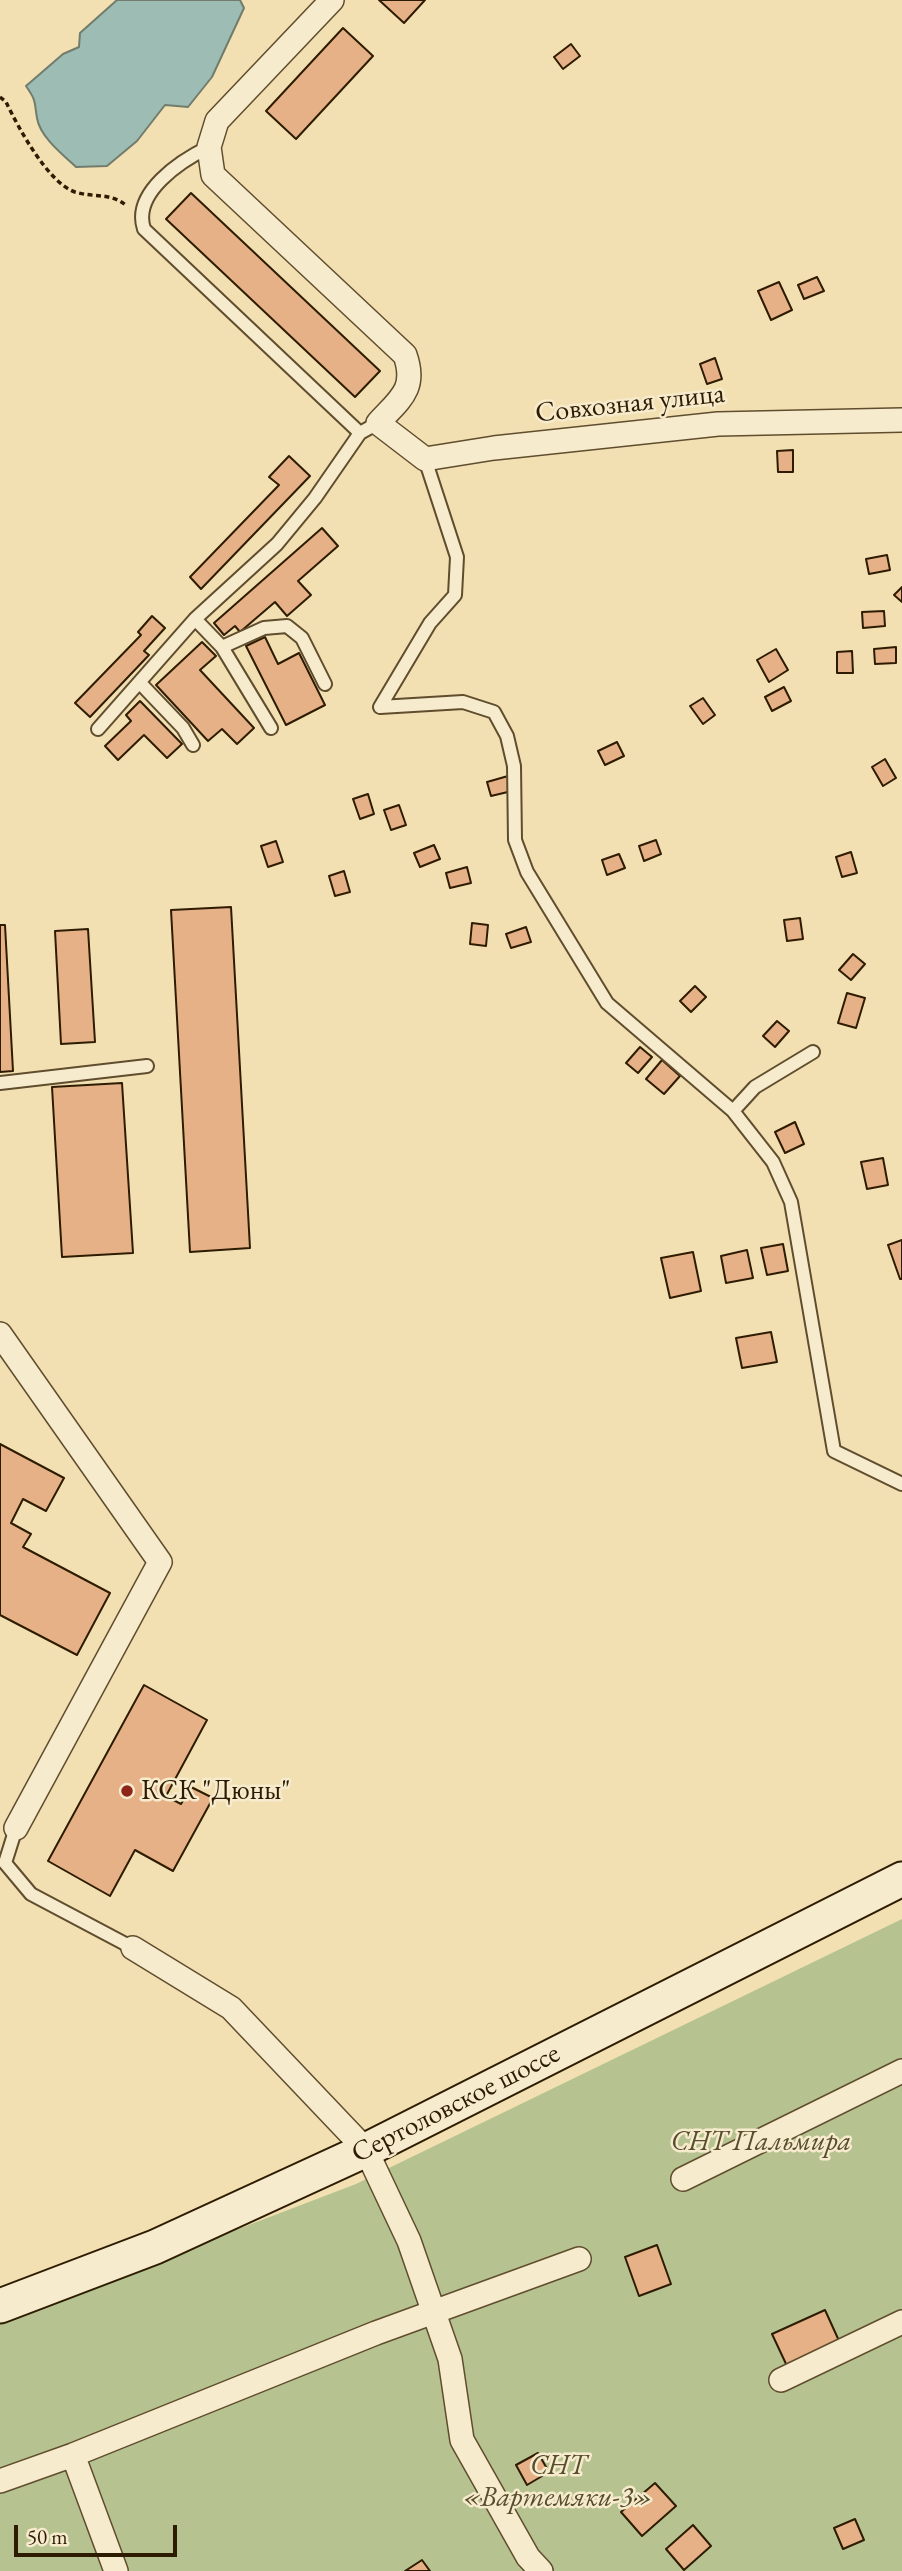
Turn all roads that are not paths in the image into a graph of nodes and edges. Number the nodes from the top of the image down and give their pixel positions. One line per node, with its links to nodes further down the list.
1 (332, 0): 2 (street)
2 (209, 147): 4 (street); 4 (lane)
3 (902, 420): 5 (street, Совхозная улица)
4 (369, 428): 5 (street); 6 (lane)
5 (425, 459): 16 (lane)
6 (195, 619): 7 (lane); 8 (lane)
7 (222, 647): 9 (lane); 10 (lane)
8 (141, 684): 11 (lane); 12 (lane)
9 (325, 684)
10 (271, 728)
11 (98, 729)
12 (193, 745)
13 (813, 1052): 16 (lane)
14 (147, 1066): 15 (lane)
15 (0, 1083)
16 (733, 1111): 18 (lane)
17 (0, 1334): 19 (street)
18 (902, 1484)
19 (16, 1828): 21 (lane)
20 (902, 1879): 23 (main road, Сертоловское шоссе)
21 (133, 1948): 23 (street)
22 (902, 2071): 24 (street)
23 (366, 2150): 26 (main road, Сертоловское шоссе); 27 (street)
24 (683, 2179)
25 (579, 2259): 27 (street)
26 (0, 2306)
27 (433, 2313): 30 (street); 32 (street)
28 (902, 2322): 29 (street)
29 (781, 2380)
30 (73, 2455): 31 (street); 33 (street)
31 (0, 2481)
32 (528, 2566)
33 (116, 2571)

